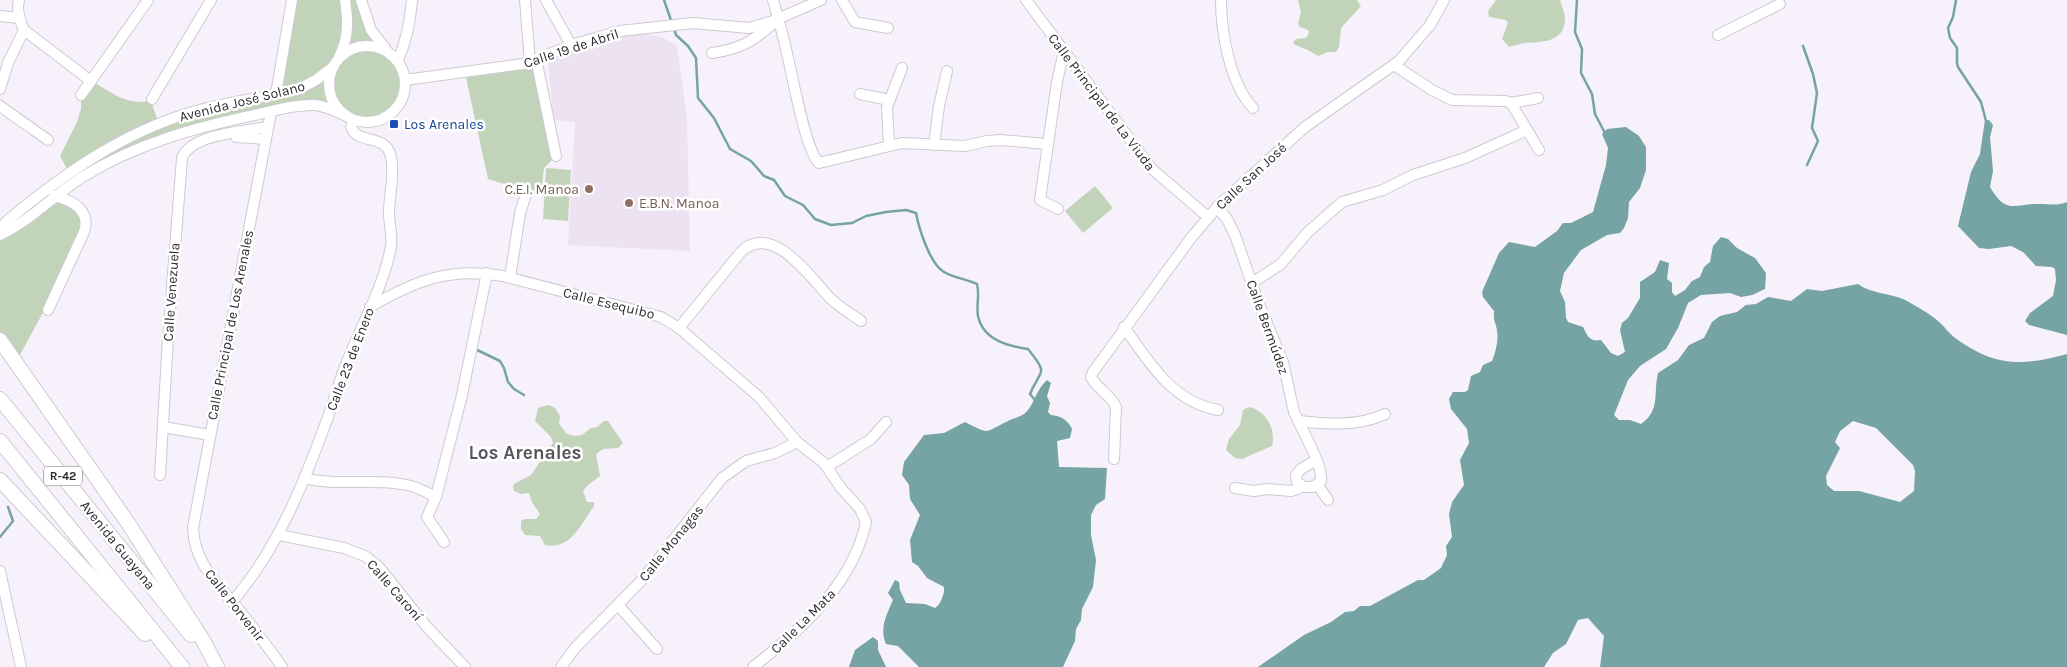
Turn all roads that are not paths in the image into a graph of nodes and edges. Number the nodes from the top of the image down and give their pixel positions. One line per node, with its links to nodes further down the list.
1 (19, 0): 18 (street)
2 (148, 0): 34 (street)
3 (210, 0): 40 (street)
4 (292, 0): 36 (street)
5 (344, 0): 29 (street)
6 (361, 0): 24 (street)
7 (412, 0): 27 (street)
8 (525, 0): 28 (street)
9 (546, 0): 23 (street)
10 (773, 0): 19 (street)
11 (821, 0): 19 (street, Calle 19 de Abril)
12 (842, 0): 20 (street)
13 (1026, 0): 25 (street, Calle Principal de La Viuda)
14 (1221, 0): 45 (street)
15 (1444, 0): 30 (street, Calle San José)
16 (1780, 6): 22 (street)
17 (0, 16): 18 (street)
18 (19, 18): 21 (street)
19 (778, 19): 23 (street, Calle 19 de Abril); 26 (street); 55 (street)
20 (888, 28)
21 (24, 30): 34 (street); 35 (street)
22 (1718, 34)
23 (571, 45): 28 (street, Calle 19 de Abril)
24 (387, 51): 27 (street); 29 (street)
25 (1064, 51): 53 (street); 62 (street, Calle Principal de La Viuda)
26 (712, 53)
27 (398, 60): 33 (street)
28 (533, 61): 33 (street, Calle 19 de Abril); 57 (street)
29 (335, 64): 36 (street, Avenida José Solano); 47 (street)
30 (1394, 65): 42 (street); 60 (street, Calle San José)
31 (902, 68): 41 (street)
32 (948, 71): 54 (street)
33 (405, 80): 47 (street)
34 (91, 81): 38 (street)
35 (0, 89)
36 (276, 94): 63 (street, Avenida José Solano)
37 (860, 94): 41 (street)
38 (81, 95)
39 (1538, 98): 43 (street)
40 (152, 99)
41 (889, 100): 55 (street)
42 (1486, 101): 43 (street); 49 (street)
43 (1511, 103): 49 (street)
44 (0, 106): 52 (street)
45 (1253, 108)
46 (271, 112): 47 (street, Avenida José Solano); 48 (street, Calle Principal de Los Arenales); 59 (street, Avenida José Solano)
47 (350, 118): 68 (street, Calle 23 de Enero)
48 (268, 127): 50 (street, Calle Venezuela); 51 (street, Calle Principal de Los Arenales)
49 (1525, 127): 56 (street); 67 (street)
50 (223, 136): 51 (street, Calle Venezuela); 79 (street, Calle Venezuela)
51 (266, 139): 80 (street, Calle Principal de Los Arenales)
52 (48, 140)
53 (1047, 144): 54 (street); 61 (street)
54 (934, 145): 55 (street)
55 (889, 146)
56 (1539, 150)
57 (556, 156)
58 (527, 191): 66 (street)
59 (54, 196): 64 (street, Avenida José Solano); 69 (street)
60 (1217, 207): 62 (street, Calle San José); 67 (street, Calle Bermúdez)
61 (1058, 210)
62 (1208, 217): 72 (street, Calle San José)
63 (0, 230)
64 (0, 235)
65 (487, 274): 66 (street, Calle Esequibo); 68 (street, Calle Esequibo); 92 (street)
66 (510, 278): 71 (street, Calle Esequibo)
67 (1252, 283): 77 (street, Calle Bermúdez)
68 (370, 307): 87 (street, Calle 23 de Enero)
69 (48, 310)
70 (861, 321): 71 (street)
71 (679, 328): 82 (street, Calle Esequibo)
72 (1124, 328): 75 (street); 83 (street, Calle San José)
73 (0, 340): 105 (main road)
74 (0, 398): 105 (main road, Avenida Guayana / R-42)
75 (1218, 410)
76 (1385, 414): 77 (street)
77 (1298, 421): 84 (street, Calle Bermúdez)
78 (886, 422): 85 (street)
79 (163, 428): 80 (street); 86 (street, Calle Venezuela)
80 (210, 436): 96 (street, Calle Principal de Los Arenales)
81 (0, 441): 104 (main road, Avenida Guayana / R-42)
82 (797, 442): 85 (street, Calle Esequibo); 100 (street, Calle Monagas)
83 (1114, 459)
84 (1316, 460): 89 (street, Calle Bermúdez); 90 (street)
85 (827, 467): 94 (street, Calle Esequibo)
86 (160, 475)
87 (304, 478): 92 (street); 95 (street, Calle 23 de Enero)
88 (0, 480): 103 (main road)
89 (1319, 481): 90 (street); 93 (street, Calle Bermúdez)
90 (1300, 485): 91 (street)
91 (1235, 488)
92 (436, 497): 97 (street)
93 (1328, 500)
94 (864, 514): 109 (street, Calle La Mata)
95 (278, 535): 99 (street, Calle 23 de Enero); 107 (street, Calle Caroní)
96 (194, 539): 99 (street, Calle Porvenir)
97 (444, 542)
98 (0, 571): 102 (street)
99 (232, 602): 106 (street, Calle Porvenir)
100 (618, 605): 101 (street); 108 (street, Calle Monagas)
101 (657, 649)
102 (21, 667)
103 (177, 667)
104 (182, 667)
105 (217, 667)
106 (282, 667)
107 (465, 667)
108 (561, 667)
109 (753, 667)

